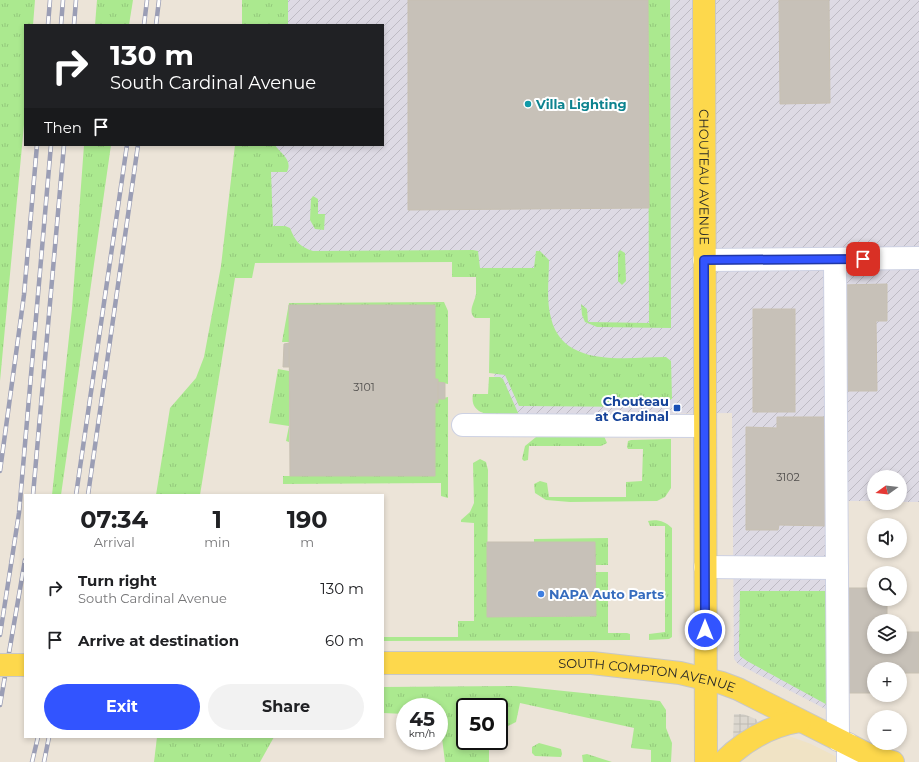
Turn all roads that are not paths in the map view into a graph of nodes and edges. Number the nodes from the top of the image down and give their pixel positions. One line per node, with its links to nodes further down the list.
1 (704, 0): 4 (main road, CHOUTEAU AVENUE)
2 (919, 258): 3 (street)
3 (835, 259): 4 (street); 8 (street)
4 (704, 260): 6 (main road, CHOUTEAU AVENUE)
5 (463, 425): 6 (street)
6 (705, 426): 7 (main road, CHOUTEAU AVENUE)
7 (705, 568): 8 (street); 12 (main road, CHOUTEAU AVENUE)
8 (837, 568): 14 (street)
9 (384, 663): 12 (main road, SOUTH COMPTON AVENUE)
10 (0, 665): 11 (main road, bridge)
11 (24, 665)
12 (706, 679): 13 (main road, SOUTH COMPTON AVENUE); 15 (main road, CHOUTEAU AVENUE)
13 (800, 721): 14 (main road, SOUTH COMPTON AVENUE); 16 (main road)
14 (844, 748): 17 (main road, SOUTH COMPTON AVENUE)
15 (706, 762)
16 (723, 762)
17 (894, 762)

